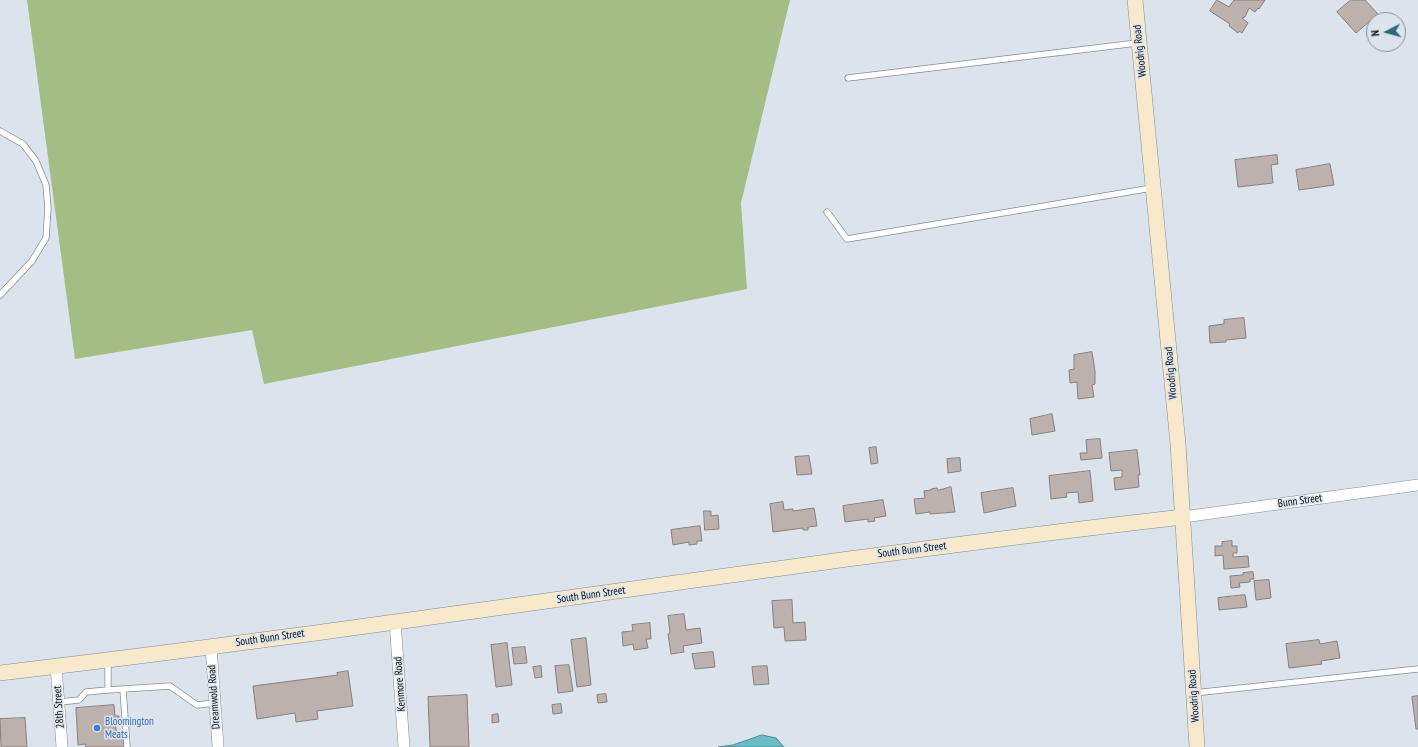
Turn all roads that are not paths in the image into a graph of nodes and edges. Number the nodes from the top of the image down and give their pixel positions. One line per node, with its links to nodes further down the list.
1 (1135, 0): 2 (street, Woodrig Road)
2 (1139, 42): 3 (lane); 5 (street, Woodrig Road)
3 (848, 78)
4 (0, 131): 7 (lane)
5 (1154, 187): 6 (lane); 9 (street, Woodrig Road)
6 (828, 212)
7 (0, 295)
8 (1418, 485): 9 (street, Bunn Street)
9 (1183, 517): 10 (street, South Bunn Street); 18 (street, Woodrig Road)
10 (395, 621): 11 (street, South Bunn Street); 24 (street, Kenmore Road)
11 (210, 646): 12 (street, South Bunn Street); 20 (street, Dreamwold Road)
12 (108, 660): 13 (street, South Bunn Street); 17 (lane)
13 (56, 666): 15 (street, South Bunn Street); 19 (street, 28th Street)
14 (1418, 669): 18 (lane)
15 (0, 673)
16 (123, 689): 17 (lane); 20 (lane); 22 (lane)
17 (108, 690): 19 (lane)
18 (1194, 693): 25 (street, Woodrig Road)
19 (59, 702): 21 (street, 28th Street)
20 (215, 703): 23 (street, Dreamwold Road)
21 (62, 747)
22 (127, 747)
23 (218, 747)
24 (404, 747)
25 (1197, 747)

